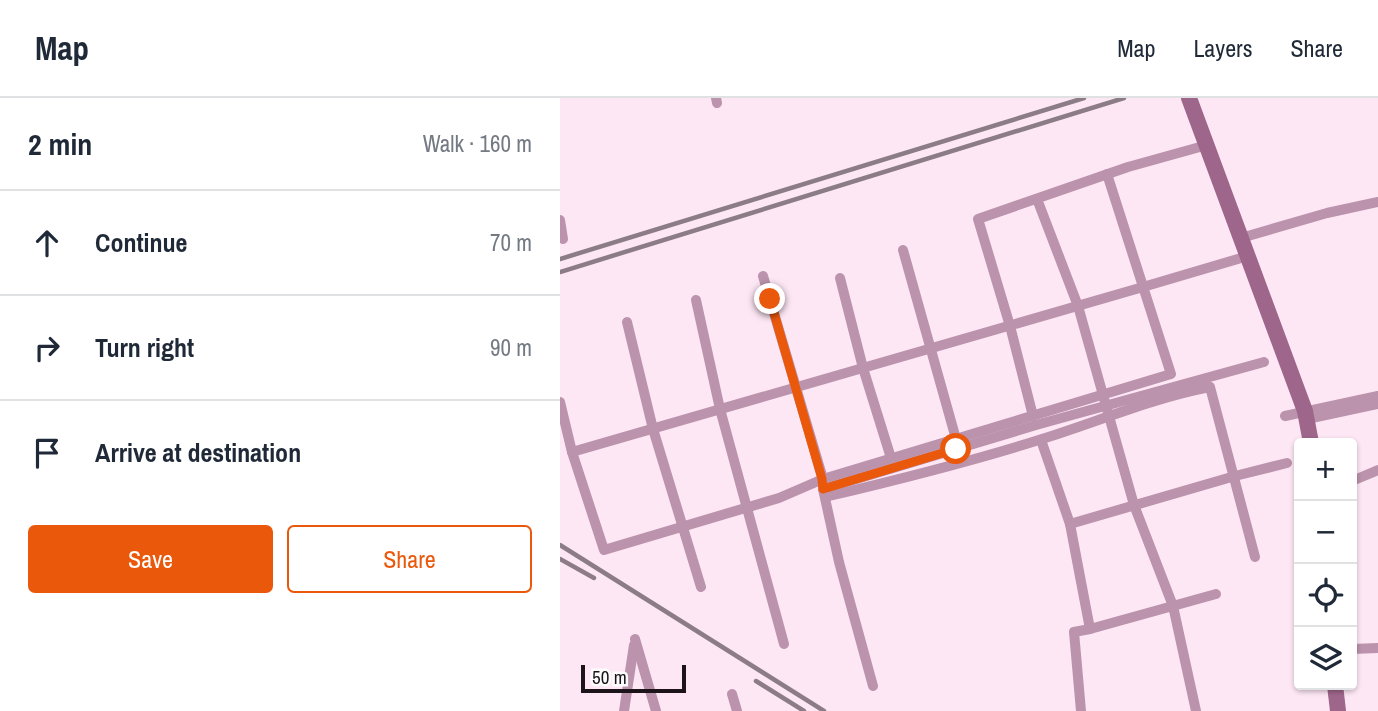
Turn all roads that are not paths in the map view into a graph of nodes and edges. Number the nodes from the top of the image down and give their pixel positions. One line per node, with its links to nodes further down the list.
1 (1189, 98): 2 (street)
2 (1207, 145): 3 (street); 7 (street)
3 (1107, 174): 4 (street); 13 (street)
4 (1037, 199): 15 (street); 17 (street)
5 (1378, 202): 7 (street)
6 (560, 220): 8 (street)
7 (1241, 238): 10 (street)
8 (563, 239)
9 (903, 250): 18 (street)
10 (1248, 256): 13 (street); 30 (street)
11 (763, 276): 21 (street)
12 (840, 278): 20 (street)
13 (1143, 287): 15 (street); 22 (street)
14 (696, 300): 26 (street)
15 (1078, 306): 17 (street); 22 (street)
16 (627, 322): 31 (street)
17 (1010, 326): 18 (street); 27 (street)
18 (932, 348): 20 (street); 33 (street)
19 (1265, 362): 41 (street)
20 (863, 368): 21 (street); 36 (street)
21 (796, 387): 26 (street); 41 (street)
22 (1103, 395): 27 (street); 29 (street)
23 (1378, 396): 28 (street)
24 (560, 402): 35 (street)
25 (1378, 404): 30 (street)
26 (720, 409): 31 (street); 43 (street)
27 (1033, 416): 33 (street)
28 (1285, 416)
29 (1107, 417): 34 (street); 39 (street); 42 (street)
30 (1307, 419): 32 (street)
31 (653, 429): 35 (street); 45 (street)
32 (1310, 438)
33 (956, 439): 36 (street)
34 (1041, 440): 41 (street); 44 (street)
35 (572, 452): 45 (street)
36 (891, 458): 41 (street)
37 (1287, 463): 39 (street)
38 (1378, 470): 40 (street)
39 (1235, 475): 42 (street); 46 (street)
40 (1357, 479)
41 (823, 488): 43 (street); 54 (street)
42 (1134, 505): 44 (street); 49 (street)
43 (747, 506): 45 (street); 51 (street)
44 (1069, 524): 50 (street)
45 (681, 526): 47 (street)
46 (1255, 557)
47 (701, 587)
48 (1216, 594): 49 (street)
49 (1173, 606): 50 (street); 61 (street)
50 (1090, 629): 60 (street)
51 (784, 644)
52 (1378, 648): 53 (street)
53 (1357, 649)
54 (873, 686)
55 (1336, 690): 62 (street)
56 (732, 694): 59 (street)
57 (624, 711): 58 (street)
58 (656, 711)
59 (737, 711)
60 (1081, 711)
61 (1196, 711)
62 (1338, 711)

